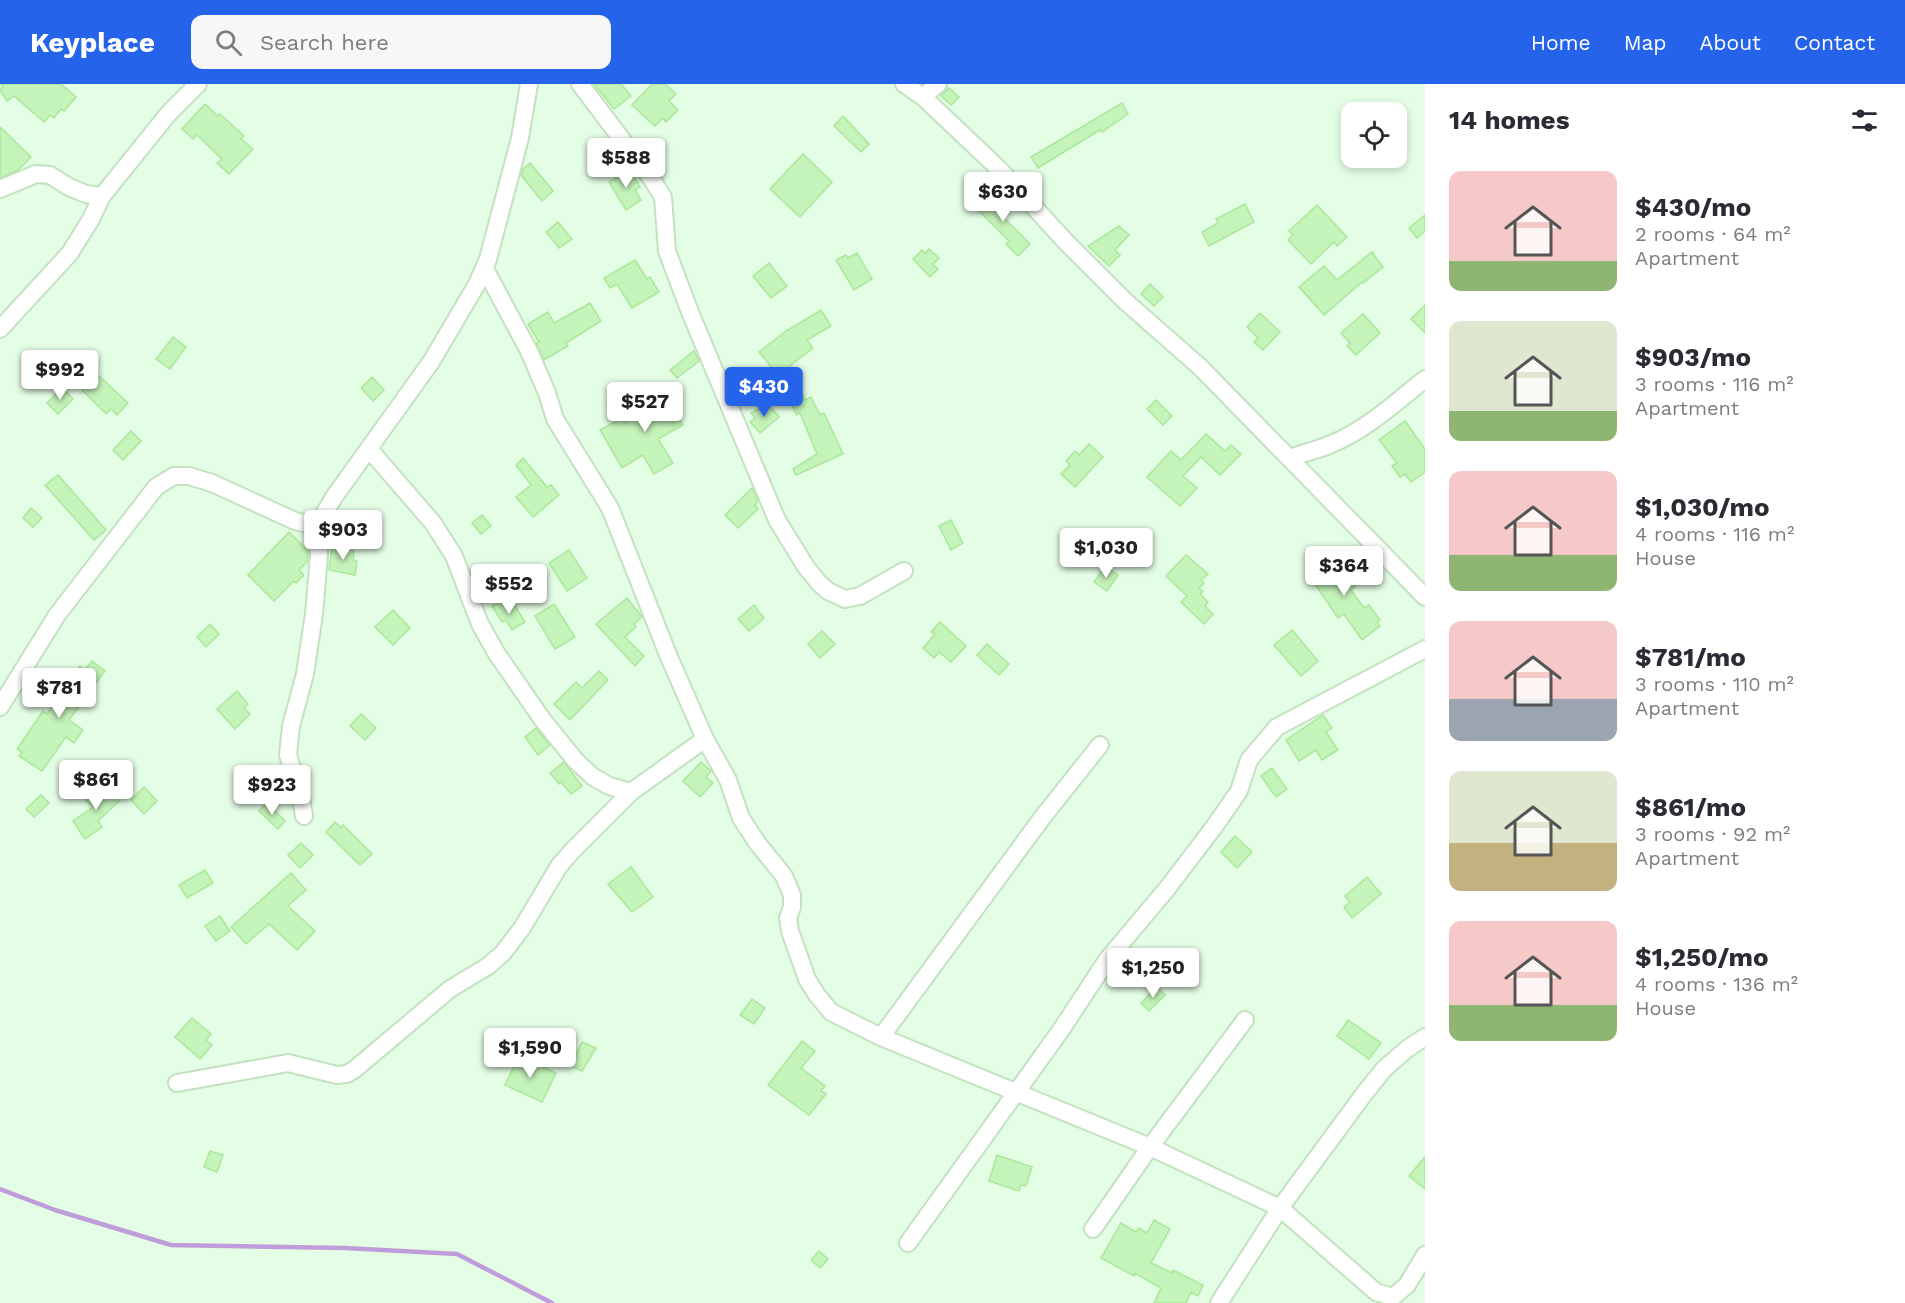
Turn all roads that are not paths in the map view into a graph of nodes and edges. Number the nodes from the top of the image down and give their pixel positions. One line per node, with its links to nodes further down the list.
1 (198, 84): 8 (street)
2 (529, 84): 9 (street)
3 (580, 84): 15 (street)
4 (904, 84): 6 (street)
5 (938, 84): 6 (street)
6 (923, 97): 13 (street)
7 (0, 189): 8 (street)
8 (102, 196): 10 (street)
9 (485, 269): 12 (street); 19 (street)
10 (0, 329)
11 (1425, 380): 13 (street)
12 (369, 449): 14 (street); 21 (street)
13 (1290, 458): 16 (street)
14 (317, 526): 18 (street); 22 (street)
15 (904, 571)
16 (1425, 597)
17 (1425, 649): 27 (street)
18 (0, 707)
19 (705, 739): 21 (street); 24 (street)
20 (1100, 745): 24 (street)
21 (631, 792): 26 (street)
22 (304, 816)
23 (1245, 1020): 28 (street)
24 (881, 1037): 27 (street)
25 (1425, 1037): 29 (street)
26 (177, 1083)
27 (1015, 1093): 28 (street); 31 (street)
28 (1150, 1147): 29 (street); 30 (street)
29 (1280, 1208): 32 (street); 33 (street)
30 (1093, 1229)
31 (908, 1243)
32 (1425, 1255)
33 (1219, 1303)

